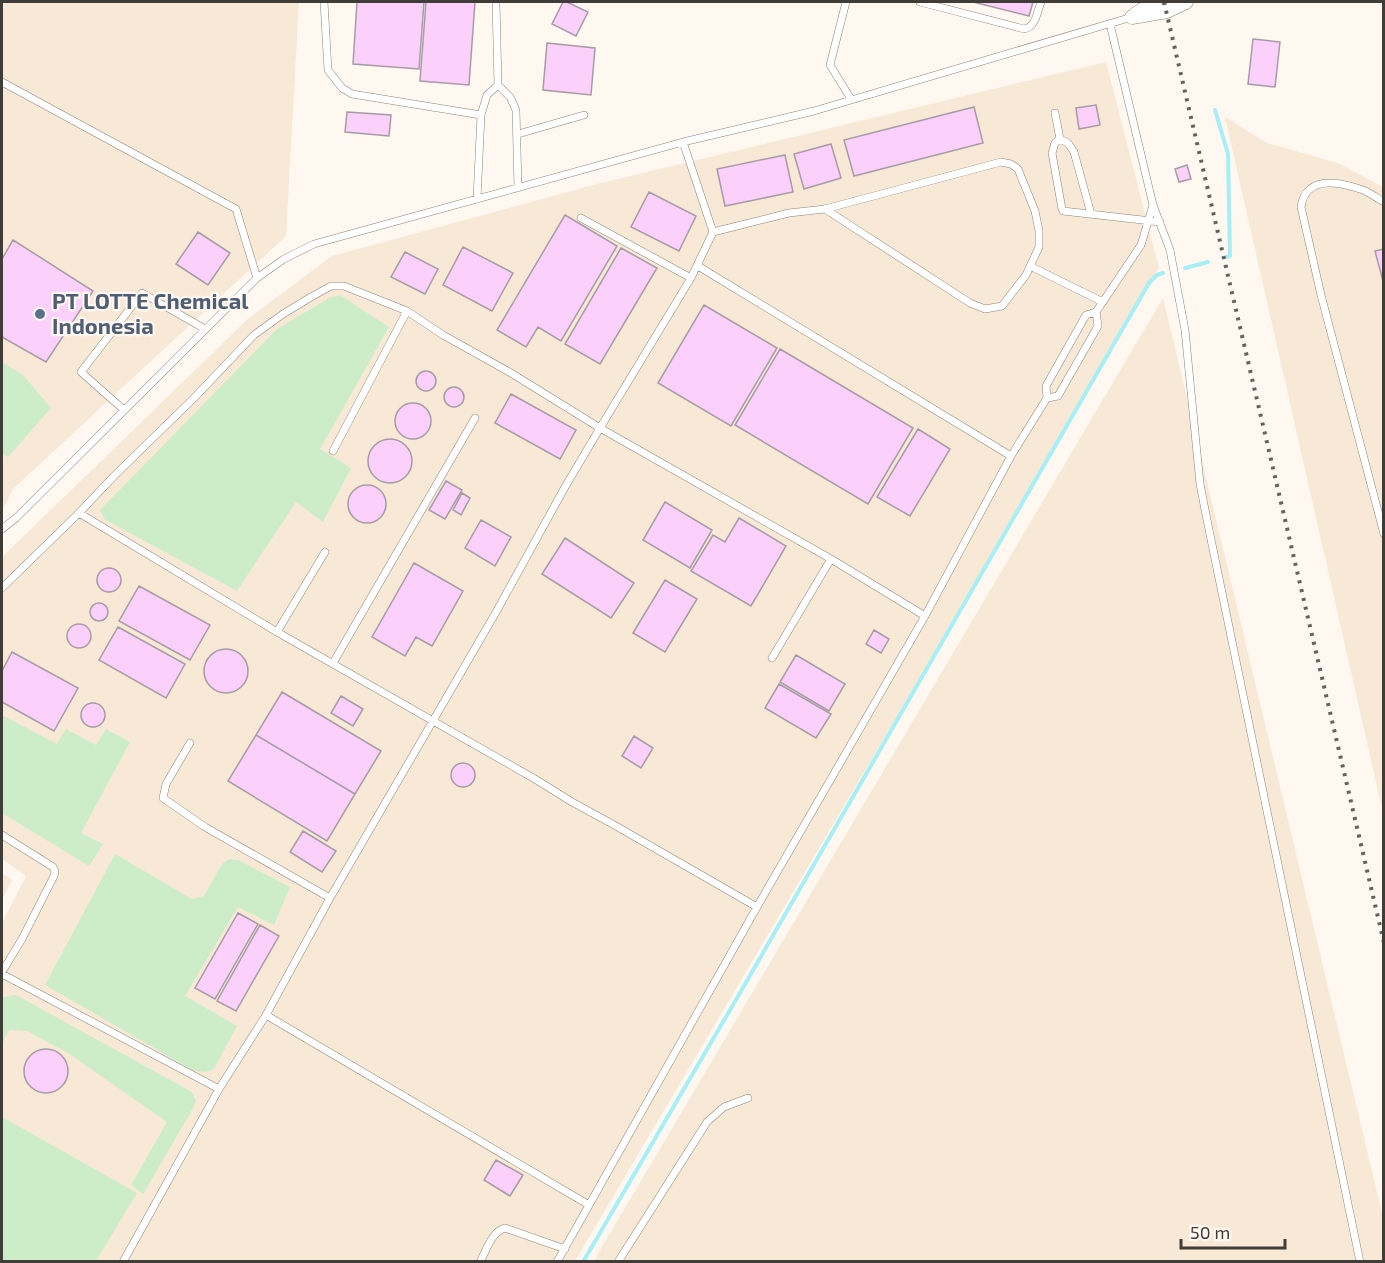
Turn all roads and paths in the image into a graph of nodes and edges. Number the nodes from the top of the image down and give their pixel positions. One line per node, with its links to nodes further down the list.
1 (324, 2): 14 (lane)
2 (496, 2): 11 (lane)
3 (846, 2): 12 (lane)
4 (920, 2): 5 (lane)
5 (1041, 2)
6 (1155, 2): 8 (street)
7 (1186, 2): 8 (street)
8 (1132, 17): 9 (lane)
9 (1110, 24): 12 (lane); 22 (lane)
10 (2, 82): 31 (lane)
11 (498, 85): 14 (lane); 16 (lane)
12 (851, 99): 18 (lane)
13 (1055, 113): 17 (lane)
14 (481, 115): 20 (lane)
15 (584, 116): 16 (lane)
16 (518, 134): 19 (lane)
17 (1060, 139): 24 (lane); 24 (lane)
18 (683, 142): 19 (lane); 28 (lane)
19 (518, 188): 20 (lane)
20 (477, 199): 31 (lane)
21 (1383, 202): 45 (lane)
22 (1153, 205): 26 (lane); 27 (lane)
23 (825, 208): 28 (lane); 30 (lane); 30 (lane)
24 (1091, 214): 26 (lane)
25 (581, 218): 32 (lane)
26 (1148, 220): 27 (lane); 33 (lane)
27 (1160, 222): 68 (lane)
28 (713, 232): 29 (lane)
29 (698, 266): 32 (lane); 42 (lane)
30 (1030, 266): 33 (lane)
31 (257, 278): 36 (lane)
32 (691, 278): 40 (lane)
33 (1103, 302): 35 (lane)
34 (407, 311): 40 (lane); 41 (lane); 43 (lane)
35 (1096, 312): 37 (lane); 37 (lane)
36 (205, 329): 38 (lane); 38 (lane)
37 (1047, 398): 42 (lane)
38 (124, 410): 44 (lane)
39 (475, 418): 52 (lane)
40 (600, 428): 47 (lane); 53 (lane)
41 (333, 451)
42 (1011, 456): 49 (lane)
43 (79, 513): 48 (lane); 50 (lane)
44 (2, 529)
45 (1383, 534)
46 (325, 552): 50 (lane)
47 (831, 559): 49 (lane); 51 (lane)
48 (2, 588)
49 (925, 616): 57 (lane)
50 (278, 632): 52 (lane)
51 (772, 658)
52 (333, 663): 53 (lane)
53 (433, 722): 56 (lane); 57 (lane)
54 (190, 743): 56 (lane)
55 (2, 836): 58 (lane)
56 (330, 898): 59 (lane)
57 (757, 907): 62 (lane)
58 (2, 973): 60 (lane)
59 (266, 1015): 60 (lane); 62 (lane)
60 (219, 1089): 64 (lane)
61 (748, 1098): 67 (lane)
62 (589, 1204): 63 (lane)
63 (565, 1249): 65 (lane); 66 (lane)
64 (123, 1262)
65 (480, 1262)
66 (557, 1262)
67 (618, 1262)
68 (1360, 1262)

